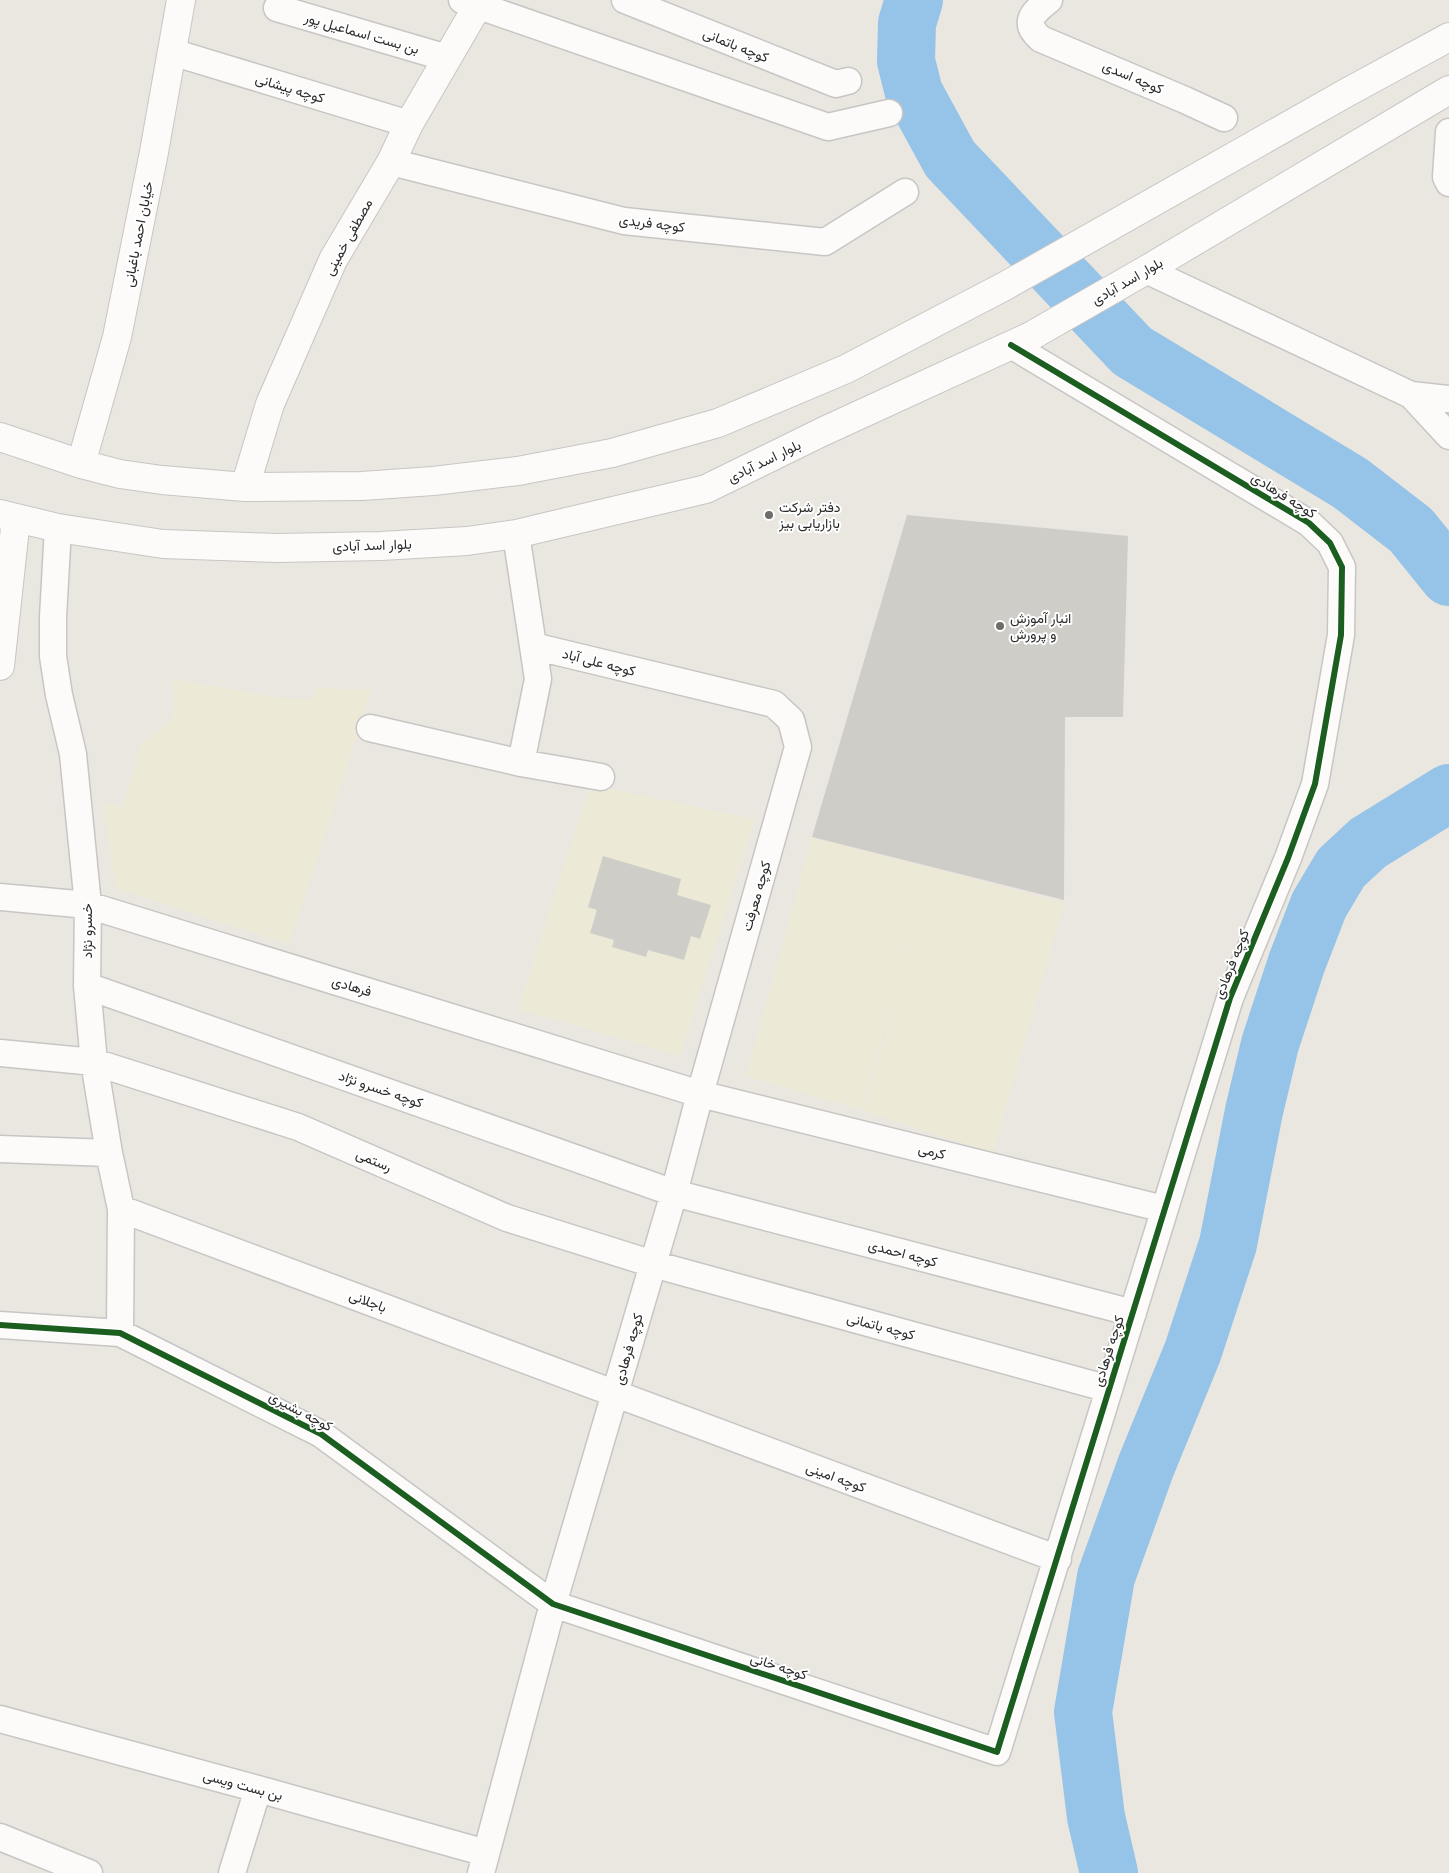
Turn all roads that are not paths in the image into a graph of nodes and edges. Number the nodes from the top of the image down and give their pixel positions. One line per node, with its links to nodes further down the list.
1 (181, 0): 7 (main road, خیابان احمد باغبانی)
2 (625, 0): 9 (street, کوچه باتمانی)
3 (1048, 0): 12 (street, کوچه اسدی)
4 (474, 2): 8 (main road, مصطفی خمینی); 11 (street)
5 (277, 8): 8 (street, بن بست اسماعیل پور)
6 (1449, 37): 25 (main road)
7 (172, 52): 13 (street, کوچه پیشانی); 24 (main road, خیابان احمد باغبانی)
8 (447, 58): 13 (main road, مصطفی خمینی)
9 (848, 81)
10 (1449, 90): 18 (main road, بلوار اسد آبادی)
11 (889, 113)
12 (1224, 118)
13 (409, 124): 15 (main road, مصطفی خمینی)
14 (1449, 132): 16 (street)
15 (391, 162): 17 (street, کوچه فریدی); 25 (main road, مصطفی خمینی)
16 (1449, 183)
17 (905, 192)
18 (1139, 275): 19 (main road, بلوار اسد آبادی); 20 (street)
19 (1021, 341): 28 (main road, بلوار اسد آبادی); 45 (street, کوچه فرهادی)
20 (1411, 395): 21 (street); 22 (street)
21 (1449, 399)
22 (1449, 436)
23 (0, 437): 24 (main road)
24 (81, 464): 25 (main road)
25 (245, 487)
26 (8, 516): 27 (main road, بلوار اسد آبادی); 30 (main road)
27 (58, 528): 28 (main road, بلوار اسد آبادی); 36 (street, خسرو نژاد)
28 (516, 534): 29 (street)
29 (533, 646): 31 (street, کوچه علی آباد); 33 (street)
30 (0, 666)
31 (774, 704): 40 (street, کوچه معرفت)
32 (370, 728): 33 (street)
33 (521, 763): 34 (street)
34 (601, 777)
35 (0, 897): 36 (street, فرهادی)
36 (88, 905): 37 (street, خسرو نژاد); 40 (street, فرهادی)
37 (88, 986): 39 (street, خسرو نژاد); 43 (street, کوچه خسرو نژاد)
38 (0, 1053): 39 (street, رستمی)
39 (94, 1062): 42 (street, خسرو نژاد); 46 (street, رستمی)
40 (700, 1094): 43 (street, کوچه فرهادی); 45 (street, کرمی)
41 (0, 1149): 42 (street)
42 (109, 1153): 44 (street, خسرو نژاد)
43 (674, 1193): 46 (street, کوچه فرهادی); 47 (street, کوچه احمدی)
44 (121, 1209): 49 (street, خسرو نژاد); 51 (street, باجلانی)
45 (1164, 1209): 47 (street, کوچه فرهادی)
46 (653, 1264): 50 (street, کوچه باتمانی); 51 (street, کوچه فرهادی)
47 (1133, 1314): 50 (street, کوچه فرهادی)
48 (0, 1325): 49 (street, کوچه بشیری)
49 (120, 1333): 53 (street, کوچه بشیری)
50 (1109, 1389): 52 (street, کوچه فرهادی)
51 (615, 1394): 52 (street, کوچه امینی); 53 (street, کوچه فرهادی)
52 (1058, 1559): 55 (street, کوچه فرهادی)
53 (553, 1604): 55 (street, کوچه خانی); 58 (street, کوچه فرهادی)
54 (0, 1720): 56 (street, بن بست ویسی)
55 (997, 1752)
56 (258, 1789): 58 (street, بن بست ویسی); 60 (street)
57 (0, 1837): 59 (street)
58 (483, 1863)
59 (89, 1873)
60 (232, 1873)

